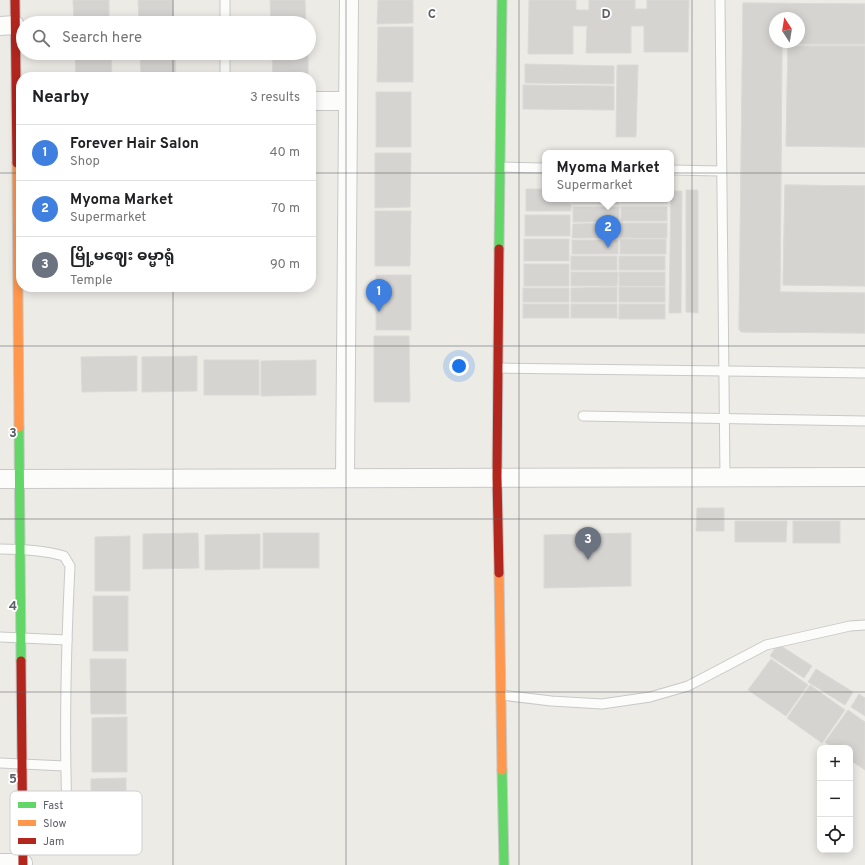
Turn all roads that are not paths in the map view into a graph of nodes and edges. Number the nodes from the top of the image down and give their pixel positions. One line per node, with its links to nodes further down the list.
1 (15, 0): 7 (street)
2 (225, 0): 6 (lane)
3 (349, 0): 12 (street)
4 (502, 0): 13 (street)
5 (720, 0): 16 (lane)
6 (225, 16)
7 (8, 26): 10 (street)
8 (225, 60): 9 (lane)
9 (225, 72)
10 (16, 80)
11 (316, 101): 12 (street)
12 (348, 102): 24 (street)
13 (500, 167): 14 (lane); 18 (street)
14 (542, 168)
15 (674, 170): 16 (lane)
16 (721, 171): 19 (lane)
17 (20, 292): 28 (street)
18 (498, 368): 19 (lane); 25 (street)
19 (723, 370): 20 (lane); 22 (lane)
20 (865, 373)
21 (583, 416): 22 (lane)
22 (724, 420): 23 (lane); 26 (lane)
23 (865, 421)
24 (345, 477): 25 (street); 28 (street)
25 (497, 477): 26 (street); 36 (street)
26 (725, 477): 27 (street)
27 (865, 477)
28 (20, 478): 29 (street); 31 (street)
29 (0, 479)
30 (0, 549): 31 (lane)
31 (20, 549): 34 (street); 35 (lane)
32 (865, 625): 36 (lane)
33 (0, 636): 34 (lane)
34 (21, 637): 35 (lane); 38 (street)
35 (67, 640): 39 (lane)
36 (500, 695): 44 (street)
37 (0, 763): 38 (lane)
38 (22, 765): 39 (lane); 40 (street)
39 (65, 766): 41 (lane)
40 (22, 791)
41 (66, 791)
42 (0, 862): 43 (street)
43 (23, 864)
44 (504, 865)

